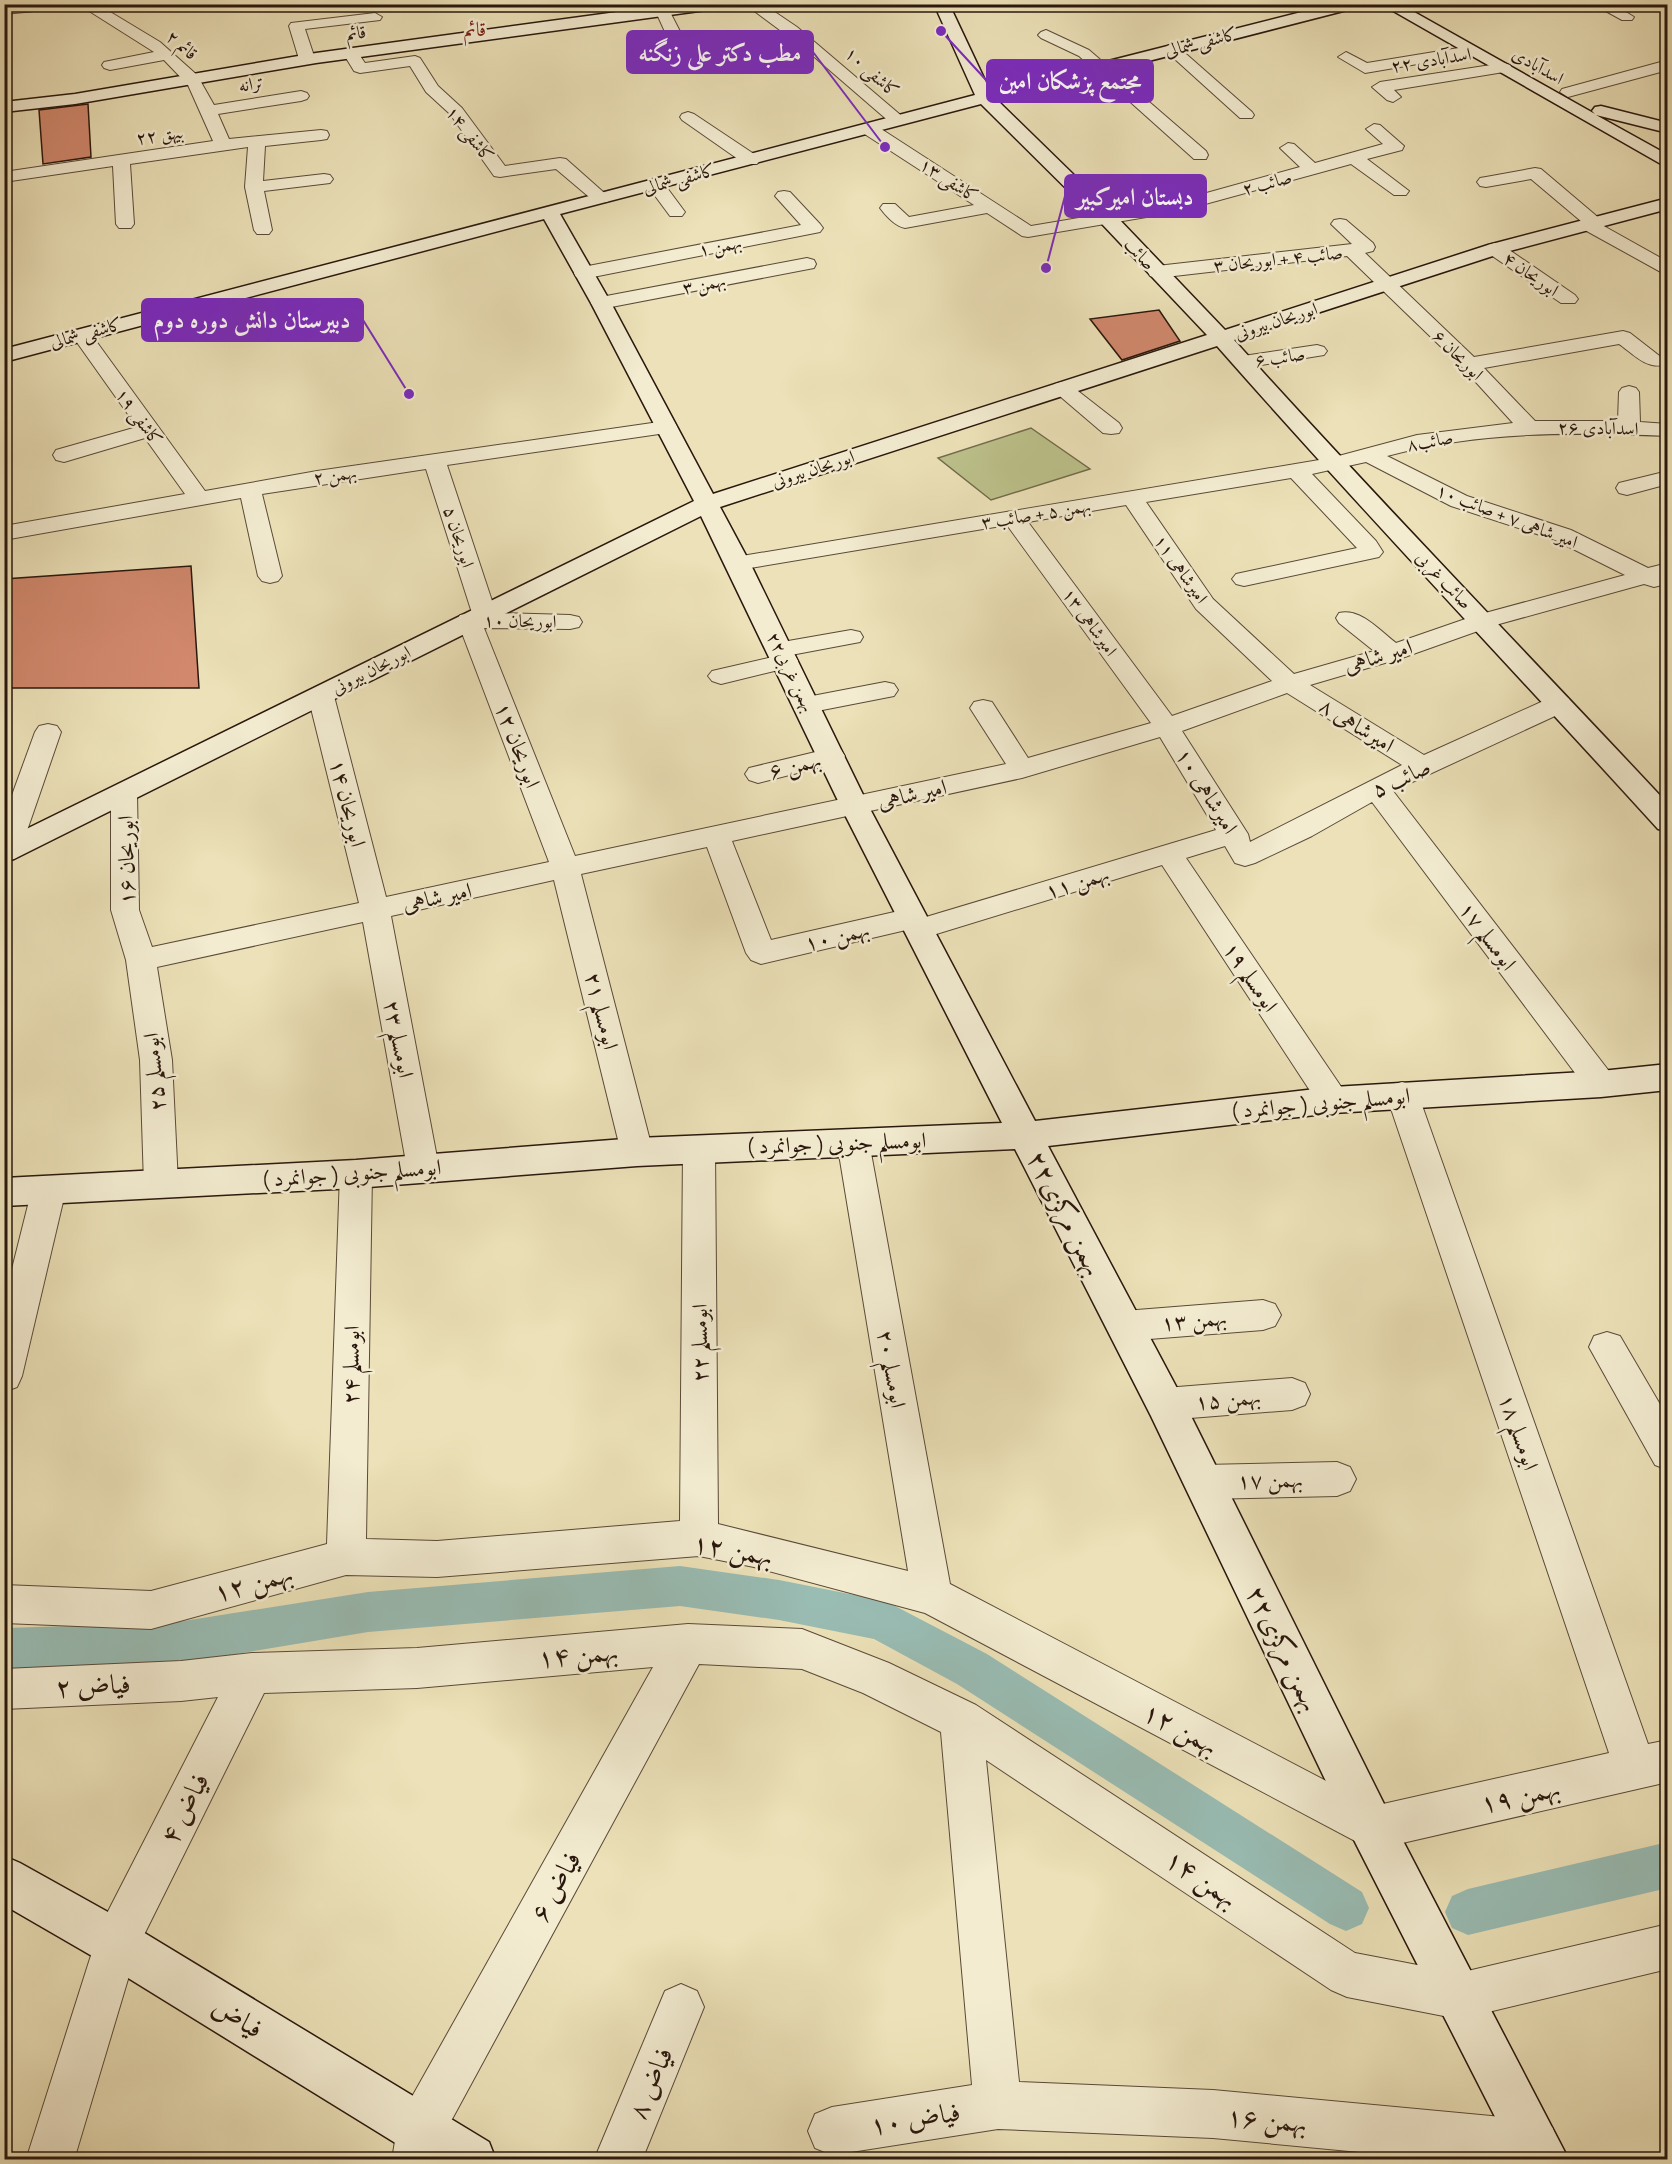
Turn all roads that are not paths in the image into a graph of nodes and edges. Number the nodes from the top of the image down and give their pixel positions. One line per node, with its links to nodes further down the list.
1 (65, 4): 11 (street)
2 (85, 4): 21 (street, قائم ۲)
3 (714, 4): 10 (street, قائم)
4 (752, 4): 16 (street, کاشفی ۱۰)
5 (941, 4): 31 (street)
6 (1354, 4): 17 (street, کاشفی شمالی)
7 (1388, 4): 19 (street, اسدآبادی)
8 (1409, 4): 29 (street, اسدآبادی)
9 (1600, 4): 13 (street)
10 (671, 8): 15 (street); 20 (street, قائم)
11 (4, 10)
12 (375, 17): 23 (street)
13 (1627, 17)
14 (1046, 35): 26 (street)
15 (679, 45)
16 (817, 49): 18 (street); 38 (street, کاشفی ۱۰)
17 (1172, 49): 26 (street, کاشفی شمالی); 36 (street)
18 (793, 50)
19 (1471, 51): 22 (street); 27 (street, اسدآبادی)
20 (351, 53): 23 (street, قائم); 62 (street, کاشفی ۱۴)
21 (166, 55): 24 (street); 28 (street, قائم ۲)
22 (1346, 57)
23 (308, 59): 28 (street, قائم)
24 (110, 65)
25 (1668, 65): 29 (street)
26 (1099, 68): 31 (street, کاشفی شمالی); 47 (street)
27 (1504, 69): 32 (street, اسدآبادی ۲۲); 51 (street, اسدآبادی)
28 (192, 80): 33 (street, قائم); 34 (street)
29 (1568, 92): 35 (street, اسدآبادی)
30 (301, 96): 34 (street, ترانه)
31 (983, 96): 38 (street, کاشفی شمالی); 68 (street, صائب)
32 (1394, 97)
33 (4, 107)
34 (207, 111): 44 (street)
35 (1601, 111): 39 (street); 46 (street, اسدآبادی)
36 (1246, 115)
37 (688, 117): 50 (street)
38 (898, 121): 40 (street, کاشفی شمالی)
39 (1668, 128)
40 (869, 129): 50 (street, کاشفی شمالی); 64 (street, کاشفی ۱۳)
41 (1374, 129): 48 (street, صائب ۲)
42 (321, 135): 43 (street, بیهق ۲۲)
43 (257, 143): 44 (street, بیهق ۲۲); 58 (street)
44 (223, 145): 49 (street, بیهق ۲۲)
45 (1288, 148): 52 (street)
46 (1668, 151)
47 (1200, 155)
48 (1354, 158): 52 (street, صائب ۲); 59 (street)
49 (121, 160): 53 (street, بیهق ۲۲); 69 (street)
50 (751, 160): 57 (street, کاشفی شمالی)
51 (1668, 163)
52 (1313, 170): 55 (street, صائب ۲)
53 (4, 177)
54 (324, 179): 58 (street)
55 (1269, 182): 60 (street); 68 (street, صائب ۲)
56 (1486, 182): 71 (street)
57 (657, 185): 62 (street, کاشفی شمالی); 66 (street)
58 (254, 187): 72 (street)
59 (1400, 191)
60 (1286, 195)
61 (784, 196): 79 (street, بهمن ۱)
62 (601, 198): 67 (street, کاشفی شمالی)
63 (1668, 203): 71 (street, ابوریحان بیرونی)
64 (990, 207): 65 (street); 73 (street, کاشفی ۱۳)
65 (888, 208)
66 (676, 212)
67 (550, 213): 79 (street, ۲۲بهمن غربی); 83 (street, کاشفی شمالی)
68 (1109, 220): 73 (street, صائب ۲); 78 (street, صائب)
69 (125, 224)
70 (1340, 224): 75 (street)
71 (1592, 224): 74 (street, ابوریحان بیرونی); 77 (street)
72 (263, 230)
73 (1028, 232)
74 (1495, 249): 80 (street, ابوریحان بیرونی); 81 (street, ابوریحان ۴)
75 (1351, 250): 78 (street, صائب ۴ + ابوریحان ۳); 80 (street, صائب ۴ + ابوریحان ۳)
76 (807, 264): 82 (street, بهمن ۳)
77 (1668, 270)
78 (1157, 272): 84 (street, صائب)
79 (583, 273): 82 (street, ۲۲بهمن غربی)
80 (1385, 284): 84 (street, ابوریحان بیرونی); 89 (street, ابوریحان ۶)
81 (1568, 299)
82 (601, 303): 92 (street, ۲۲بهمن غربی)
83 (81, 334): 86 (street, کاشفی شمالی); 96 (street, کاشفی ۱۹)
84 (1221, 339): 88 (street, صائب غربی); 90 (street, ابوریحان بیرونی)
85 (1317, 351): 88 (street, صائب ۶)
86 (4, 356)
87 (1656, 361): 89 (street)
88 (1243, 362): 101 (street, صائب غربی)
89 (1470, 364): 94 (street, ابوریحان ۶)
90 (1062, 388): 93 (street); 108 (street, ابوریحان بیرونی)
91 (1629, 392): 95 (street)
92 (666, 427): 100 (street, بهمن ۲); 108 (street, ۲۲بهمن غربی)
93 (1112, 428)
94 (1529, 428): 95 (street, اسدآبادی ۲۶); 99 (street, صائب۸)
95 (1629, 428): 97 (street, اسدآبادی ۲۶)
96 (149, 430): 98 (street); 106 (street, کاشفی ۱۹)
97 (1668, 430)
98 (64, 455)
99 (1369, 455): 101 (street, صائب۸); 112 (street, امیر شاهی ۷ + صائب ۱۰)
100 (435, 461): 105 (street, بهمن ۲); 116 (street, ابوریحان ۵)
101 (1333, 464): 102 (street, بهمن ۵ + صائب ۳); 118 (street, صائب غربی)
102 (1295, 469): 107 (street, بهمن ۵ + صائب ۳); 114 (street)
103 (1668, 477): 104 (street)
104 (1627, 488)
105 (250, 489): 106 (street, بهمن ۲); 113 (street)
106 (199, 498): 110 (street, بهمن ۲)
107 (1132, 498): 109 (street, بهمن ۵ + صائب ۳); 124 (street, امیرشاهی ۱۱)
108 (706, 504): 111 (street, ۲۲بهمن غربی); 116 (street, ابوریحان بیرونی)
109 (1013, 517): 111 (street, بهمن ۵ + صائب ۳); 130 (street, امیرشاهی ۱۳)
110 (4, 533)
111 (738, 563): 122 (street, ۲۲بهمن غربی)
112 (1657, 573): 115 (street, امیر شاهی ۷ + صائب ۱۰); 118 (street, امیر شاهی)
113 (270, 576)
114 (1244, 579)
115 (1668, 588)
116 (477, 617): 119 (street, ابوریحان ۱۰); 126 (street, ابوریحان بیرونی); 144 (street, ابوریحان ۱۲)
117 (1348, 618): 121 (street)
118 (1483, 621): 121 (street, امیر شاهی); 127 (street, صائب غربی)
119 (570, 622)
120 (851, 637): 122 (street)
121 (1393, 653): 124 (street, امیر شاهی)
122 (783, 655): 123 (street); 128 (street, ۲۲بهمن غربی)
123 (721, 676)
124 (1290, 683): 130 (street, امیر شاهی); 133 (street, امیرشاهی ۸)
125 (885, 690): 128 (street)
126 (321, 696): 137 (street, ابوریحان بیرونی); 145 (street, ابوریحان ۱۴)
127 (1559, 704): 133 (street, صائب ۵); 139 (street, صائب غربی)
128 (807, 705): 132 (street, ۲۲بهمن غربی)
129 (983, 708): 134 (street)
130 (1167, 727): 134 (street, امیر شاهی); 141 (street, امیرشاهی ۱۰)
131 (48, 732): 142 (street)
132 (832, 756): 135 (street, بهمن ۶); 138 (street, ۲۲بهمن غربی)
133 (1424, 767): 136 (street, صائب ۵)
134 (1022, 769): 138 (street, امیر شاهی)
135 (758, 774)
136 (1376, 788): 141 (street, صائب ۵); 149 (street, ابومسلم ۱۷)
137 (124, 793): 142 (street, ابوریحان بیرونی); 147 (street, ابوریحان ۱۶)
138 (855, 807): 140 (street, امیر شاهی); 146 (street, ۲۲بهمن غربی)
139 (1668, 822)
140 (717, 837): 144 (street, امیر شاهی); 146 (street, بهمن ۱۰)
141 (1240, 845): 143 (street, بهمن ۱۱)
142 (5, 851)
143 (1169, 854): 146 (street, بهمن ۱۱); 151 (street, ابومسلم ۱۹)
144 (566, 870): 145 (street, امیر شاهی); 155 (street, ابومسلم ۲۱)
145 (375, 910): 147 (street, امیر شاهی); 156 (street, ابومسلم ۲۳)
146 (916, 923): 152 (street, ۲۲بهمن غربی)
147 (141, 960): 158 (street, ابومسلم ۲۵)
148 (1668, 1077): 149 (street, ابومسلم جنوبی ( جوانمرد ))
149 (1600, 1084): 150 (street, ابومسلم جنوبی ( جوانمرد ))
150 (1402, 1095): 151 (street, ابومسلم جنوبی ( جوانمرد )); 179 (street, ابومسلم ۱۸)
151 (1333, 1100): 152 (street, ابومسلم جنوبی ( جوانمرد ))
152 (1026, 1135): 153 (street, ابومسلم جنوبی ( جوانمرد )); 162 (street, ۲۲بهمن مرکزی)
153 (853, 1142): 154 (street, ابومسلم جنوبی ( جوانمرد )); 172 (street, ابومسلم ۲۰)
154 (699, 1149): 155 (street, ابومسلم جنوبی ( جوانمرد )); 170 (street, ابومسلم ۲۲)
155 (637, 1152): 156 (street, ابومسلم جنوبی ( جوانمرد ))
156 (423, 1168): 157 (street, ابومسلم جنوبی ( جوانمرد ))
157 (356, 1174): 158 (street, ابومسلم جنوبی ( جوانمرد )); 171 (street, ابومسلم ۲۴)
158 (161, 1184): 159 (street, ابومسلم جنوبی ( جوانمرد ))
159 (49, 1189): 160 (street, ابومسلم جنوبی ( جوانمرد )); 164 (street)
160 (4, 1192)
161 (1263, 1315): 162 (street, بهمن ۱۳)
162 (1124, 1326): 166 (street, ۲۲بهمن مرکزی)
163 (1607, 1347): 167 (street)
164 (4, 1376)
165 (1292, 1394): 166 (street, بهمن ۱۵)
166 (1164, 1404): 169 (street, ۲۲بهمن مرکزی)
167 (1668, 1453)
168 (1337, 1479): 169 (street, بهمن ۱۷)
169 (1204, 1482): 180 (street, ۲۲بهمن مرکزی)
170 (699, 1538): 171 (street, بهمن ۱۲); 172 (street, بهمن ۱۲)
171 (346, 1557): 173 (street, بهمن ۱۲)
172 (932, 1596): 180 (street, بهمن ۱۲)
173 (4, 1604)
174 (688, 1644): 175 (street, بهمن ۱۴); 178 (street, بهمن ۱۴); 188 (street, فیاض ۶)
175 (252, 1673): 176 (street, بهمن ۱۴); 182 (street, فیاض ۴)
176 (181, 1681): 177 (street, فیاض ۲)
177 (4, 1689)
178 (961, 1720): 184 (street, بهمن ۱۴); 186 (street)
179 (1652, 1766): 180 (street, بهمن ۱۹)
180 (1372, 1828): 184 (street, ۲۲بهمن مرکزی)
181 (4, 1878): 182 (street, فیاض)
182 (116, 1943): 188 (street, فیاض); 190 (street, فیاض ۴)
183 (1668, 1946): 184 (street)
184 (1459, 1996): 189 (street, ۲۲بهمن مرکزی)
185 (681, 2007): 192 (street, فیاض ۸)
186 (998, 2105): 187 (street, فیاض ۱۰); 189 (street, بهمن ۱۶)
187 (832, 2131)
188 (419, 2144): 191 (street, فیاض)
189 (1540, 2152)
190 (50, 2160)
191 (471, 2160)
192 (618, 2160)

